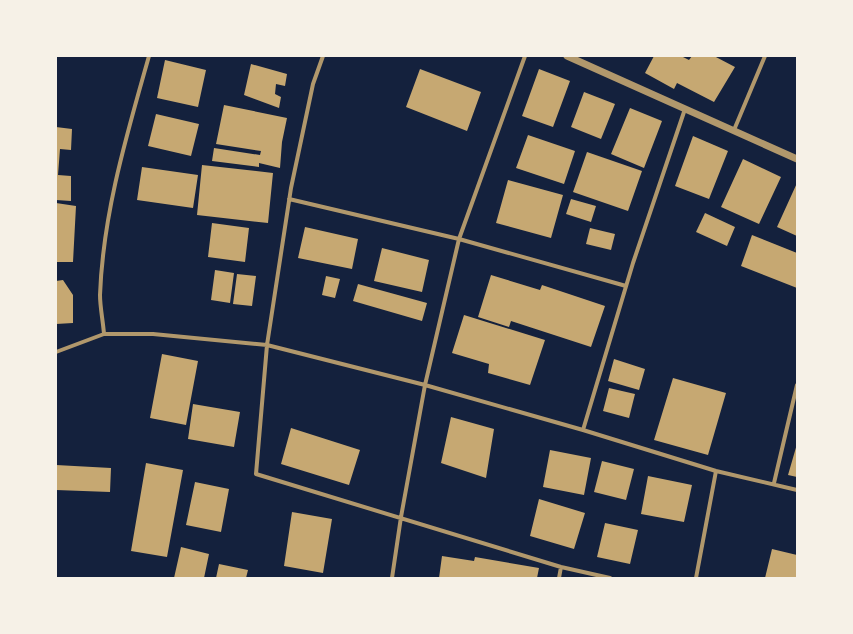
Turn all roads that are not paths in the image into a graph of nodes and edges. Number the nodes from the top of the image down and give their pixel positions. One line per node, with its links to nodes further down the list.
1 (149, 56): 12 (street)
2 (324, 56): 9 (street)
3 (525, 56): 10 (street)
4 (567, 56): 6 (street)
5 (765, 56): 7 (street)
6 (685, 108): 7 (street); 11 (street)
7 (734, 130): 8 (street)
8 (797, 159)
9 (289, 199): 10 (street); 13 (street)
10 (459, 239): 11 (street); 15 (street)
11 (626, 286): 17 (street)
12 (104, 334): 13 (street); 14 (street)
13 (267, 345): 15 (street); 21 (street)
14 (56, 352)
15 (425, 385): 17 (street); 21 (street)
16 (797, 385): 19 (street)
17 (583, 430): 18 (street)
18 (716, 471): 19 (street); 26 (street)
19 (774, 483): 20 (street)
20 (797, 490)
21 (401, 517): 22 (street); 23 (street)
22 (561, 567): 24 (street); 25 (street)
23 (392, 578)
24 (559, 578)
25 (610, 578)
26 (696, 578)

